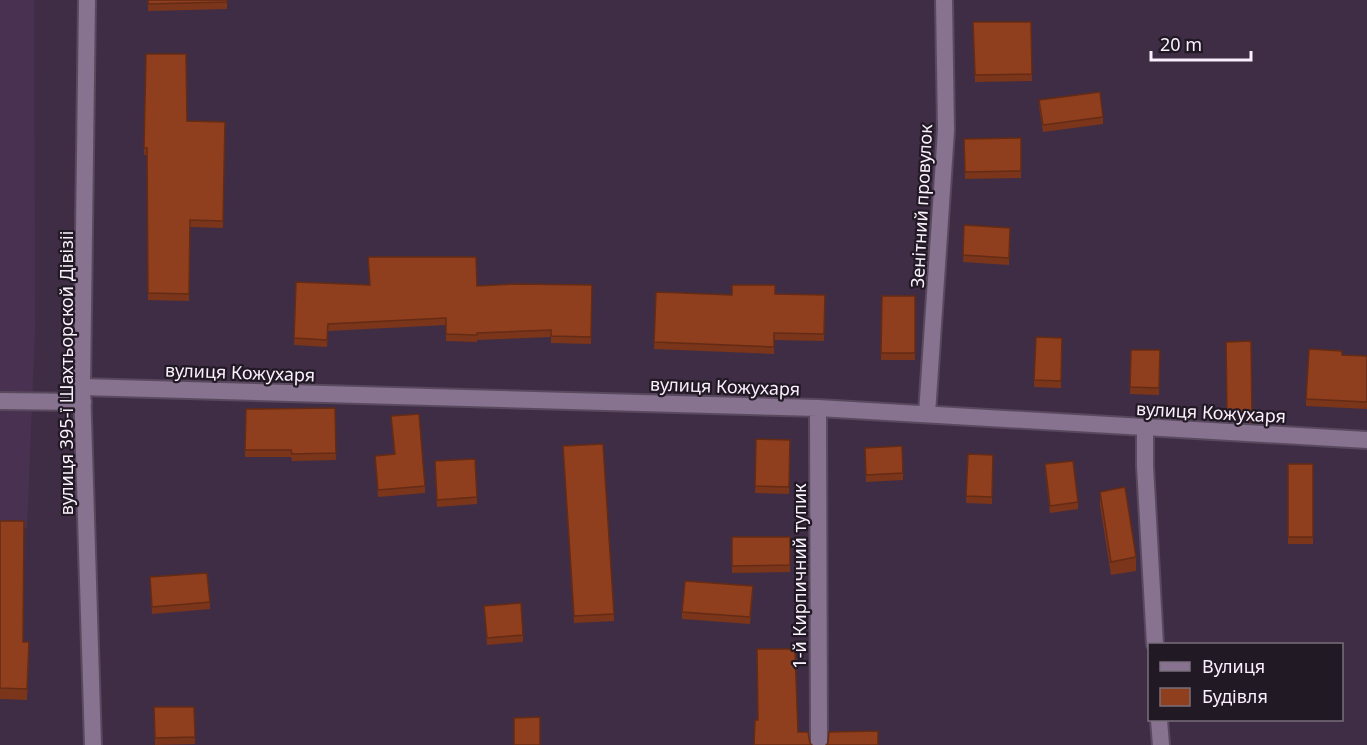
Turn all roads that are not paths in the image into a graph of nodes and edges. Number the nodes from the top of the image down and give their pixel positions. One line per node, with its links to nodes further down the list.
1 (87, 0): 3 (street, вулиця 395-ї Шахтьорской Дівізіі)
2 (944, 0): 6 (street, Зенітний провулок)
3 (82, 394): 4 (street, вулиця Кожухаря); 5 (street, вулиця Кожухаря); 11 (street, вулиця 395-ї Шахтьорской Дівізіі)
4 (0, 401)
5 (818, 408): 6 (street, вулиця Кожухаря); 12 (street, 1-й Кирпичний тупик)
6 (927, 414): 7 (street, вулиця Кожухаря)
7 (1145, 427): 8 (street, вулиця Кожухаря); 9 (street)
8 (1367, 440)
9 (1155, 643)
10 (1159, 721): 13 (street)
11 (93, 745)
12 (819, 745)
13 (1161, 745)

